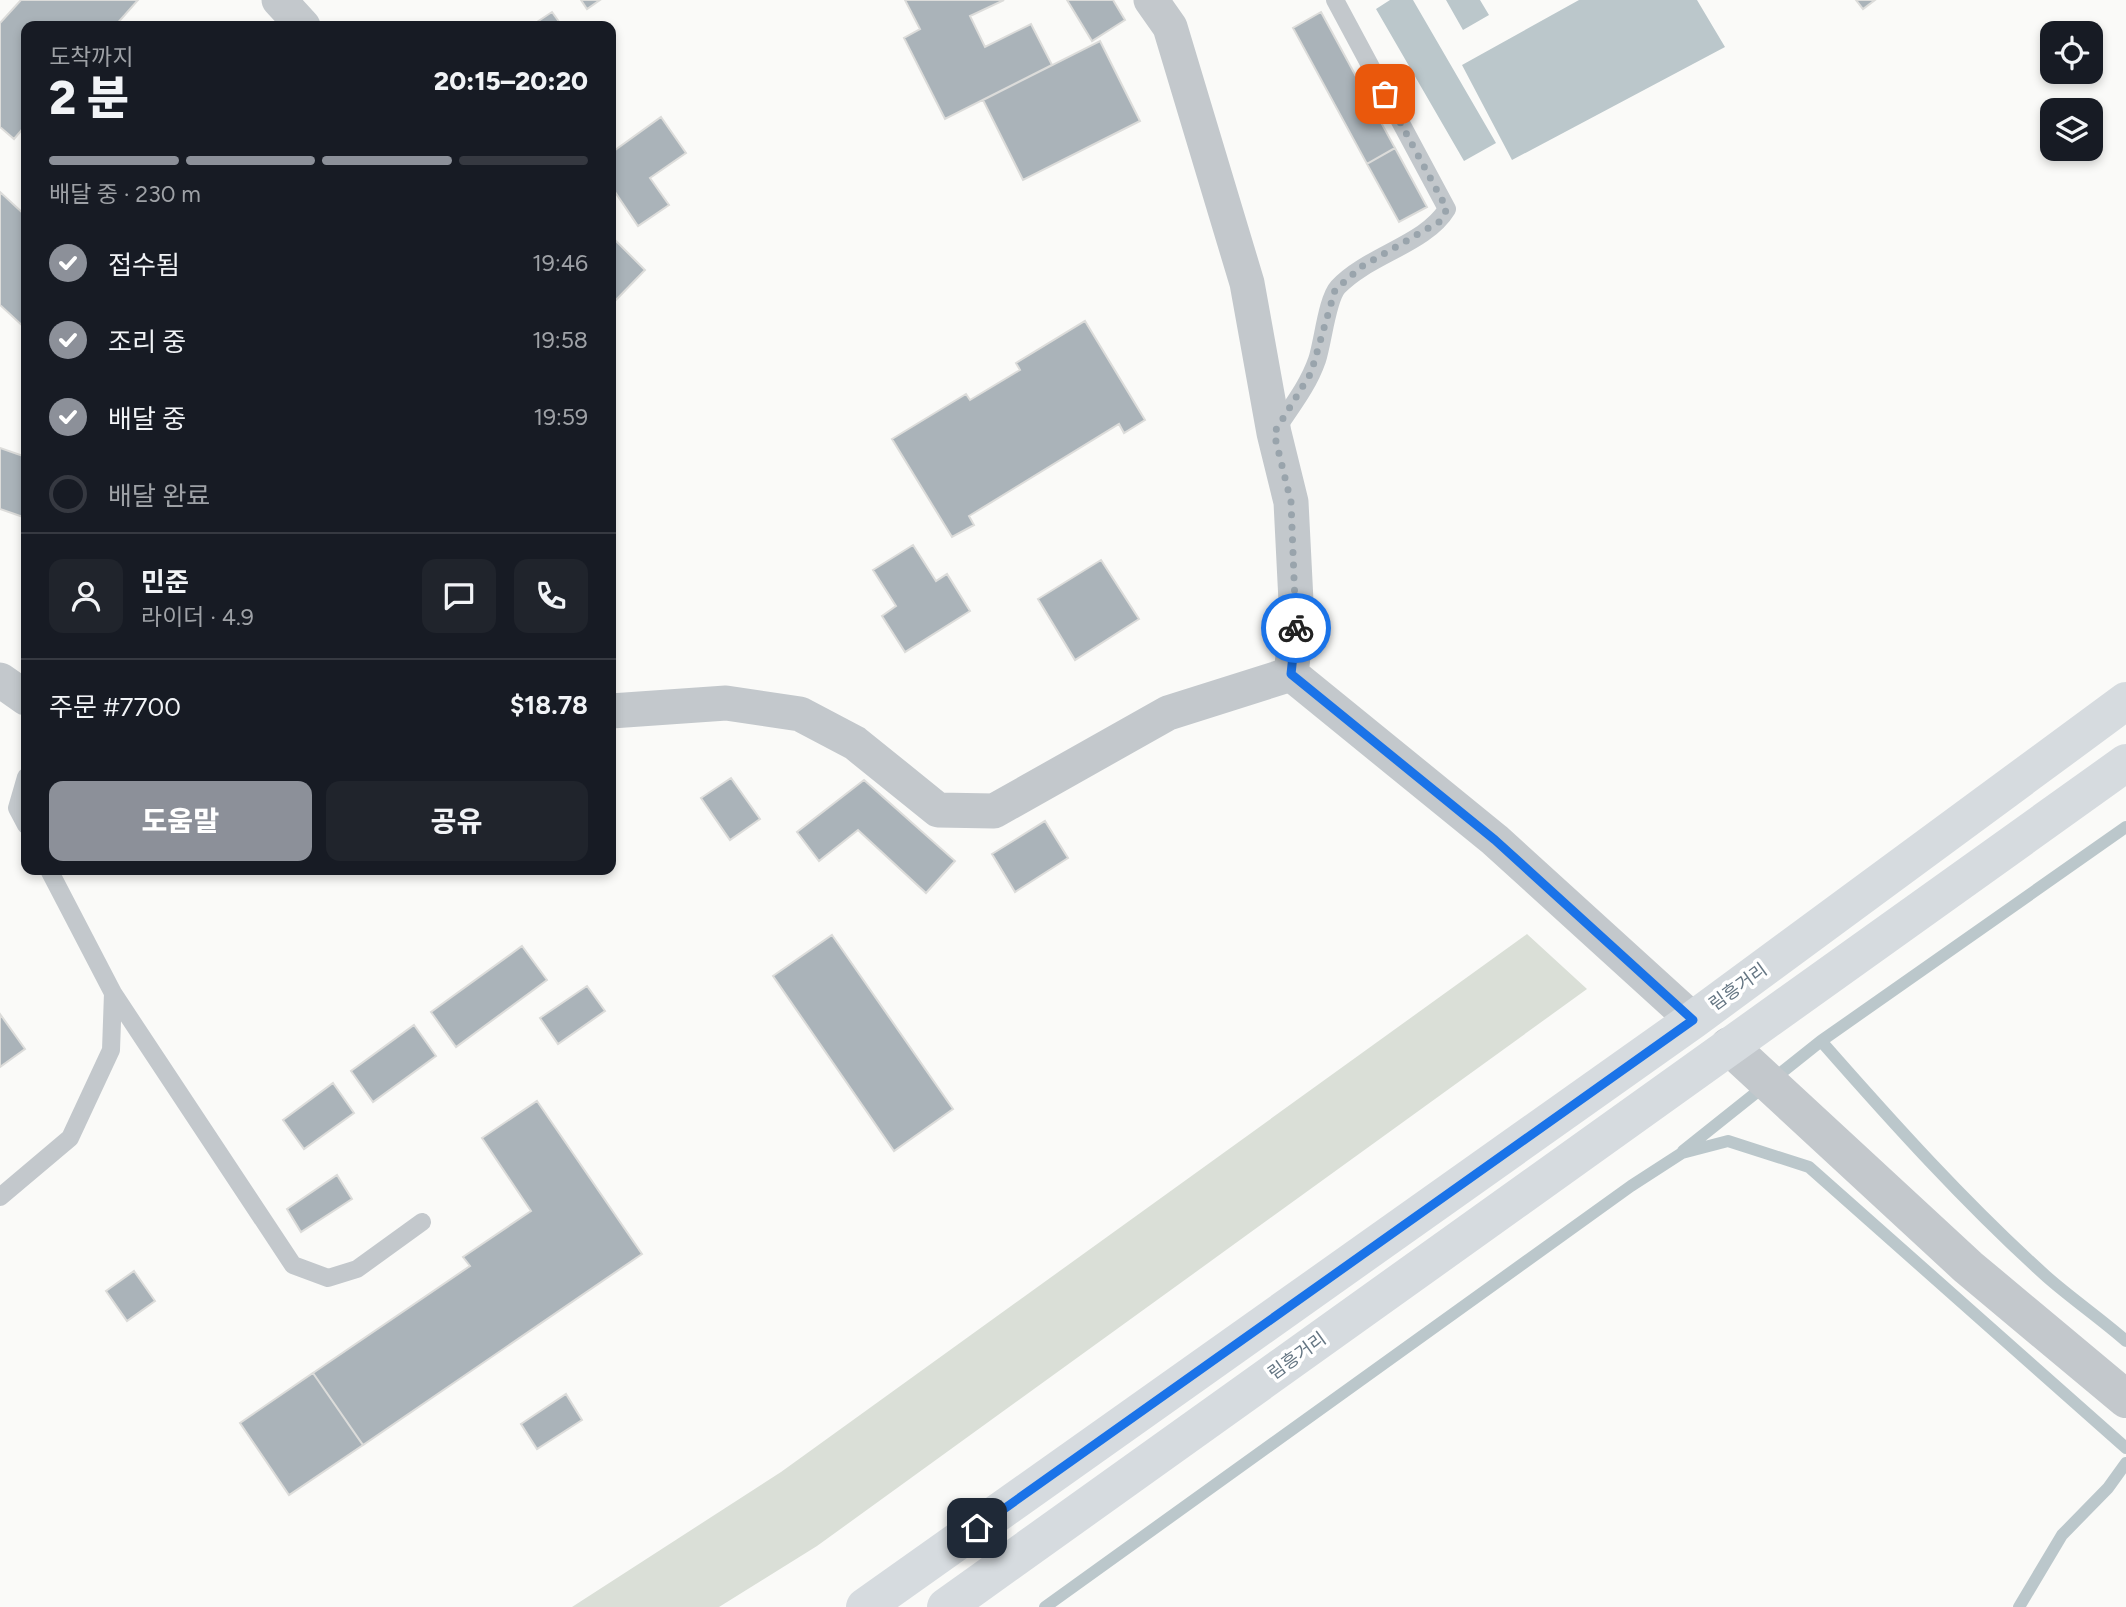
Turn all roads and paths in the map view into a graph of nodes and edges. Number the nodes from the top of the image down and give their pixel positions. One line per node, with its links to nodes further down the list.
1 (279, 0): 4 (street)
2 (1151, 0): 5 (street)
3 (1335, 0): 5 (lane)
4 (298, 21)
5 (1274, 433): 6 (street)
6 (1291, 674): 10 (street); 16 (street)
7 (0, 680): 8 (street)
8 (21, 695)
9 (2126, 701): 16 (main road, 림흥거리)
10 (616, 711)
11 (2126, 763): 17 (main road, 림흥거리)
12 (21, 794): 13 (lane)
13 (21, 816)
14 (53, 875): 15 (lane)
15 (113, 993): 18 (lane); 19 (lane)
16 (1693, 1020): 21 (main road, 림흥거리)
17 (1729, 1046): 20 (street); 22 (main road, 림흥거리)
18 (0, 1197)
19 (422, 1222)
20 (2126, 1399)
21 (865, 1607)
22 (946, 1607)

